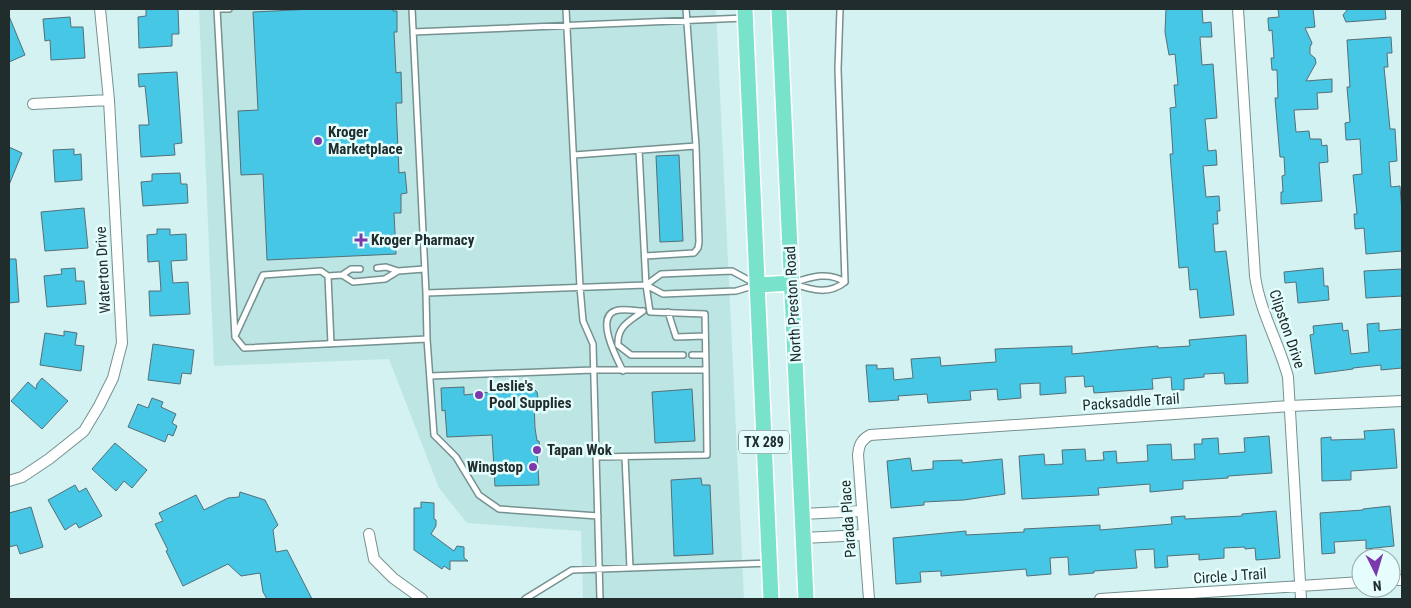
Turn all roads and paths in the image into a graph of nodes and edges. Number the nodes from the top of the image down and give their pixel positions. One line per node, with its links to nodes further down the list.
1 (100, 9): 14 (street, Waterton Drive)
2 (217, 9): 3 (lane); 36 (lane)
3 (229, 9)
4 (412, 9): 13 (lane)
5 (566, 9): 12 (lane)
6 (686, 9): 11 (lane)
7 (779, 9): 27 (main road, North Preston Road / TX 289)
8 (840, 9): 26 (lane)
9 (1238, 9): 47 (street, Clipston Drive)
10 (745, 13): 11 (lane); 29 (main road, TX 289)
11 (687, 20): 12 (lane); 16 (lane)
12 (567, 25): 13 (lane); 18 (lane)
13 (413, 32): 22 (lane)
14 (109, 100): 15 (street); 51 (street, Waterton Drive)
15 (33, 104)
16 (696, 146): 17 (lane); 19 (lane)
17 (640, 150): 18 (lane); 19 (lane)
18 (574, 155): 30 (lane)
19 (645, 256): 28 (lane)
20 (377, 268): 23 (lane)
21 (360, 269): 24 (lane)
22 (424, 269): 23 (lane); 31 (lane)
23 (398, 271): 24 (lane)
24 (342, 274): 25 (lane)
25 (328, 276): 36 (lane); 38 (lane)
26 (845, 282): 27 (lane); 27 (lane)
27 (792, 283): 29 (main road); 53 (main road, North Preston Road / TX 289)
28 (646, 285): 29 (lane); 29 (lane); 30 (lane); 33 (lane)
29 (757, 285): 58 (main road, TX 289)
30 (580, 287): 31 (lane); 42 (lane)
31 (426, 293): 37 (lane)
32 (643, 311): 33 (lane); 39 (lane); 44 (lane)
33 (650, 312): 34 (lane)
34 (668, 312): 35 (lane); 35 (lane)
35 (705, 336): 41 (lane)
36 (235, 337): 38 (lane)
37 (427, 339): 38 (lane); 45 (lane)
38 (331, 344)
39 (683, 355)
40 (692, 355): 41 (lane)
41 (706, 355): 43 (lane)
42 (593, 370): 44 (lane); 45 (lane); 50 (lane)
43 (706, 370): 44 (lane); 49 (lane)
44 (623, 371)
45 (430, 376): 54 (lane)
46 (1402, 400): 47 (street, Packsaddle Trail)
47 (1290, 406): 48 (street, Packsaddle Trail); 62 (street, Clipston Drive)
48 (864, 438): 52 (street, Parada Place)
49 (624, 456): 50 (lane); 59 (lane)
50 (596, 457): 54 (lane)
51 (9, 481)
52 (862, 511): 53 (street); 56 (street, Parada Place)
53 (802, 514): 57 (main road, North Preston Road / TX 289)
54 (598, 516): 60 (lane)
55 (369, 534): 63 (street)
56 (864, 535): 57 (street); 68 (street, Parada Place)
57 (804, 538): 67 (main road, North Preston Road / TX 289)
58 (769, 564): 59 (lane); 66 (main road, TX 289)
59 (630, 568): 60 (lane)
60 (600, 569): 64 (lane); 65 (lane)
61 (1351, 583): 62 (street, Circle J Trail)
62 (1300, 586): 69 (street, Circle J Trail); 70 (street, Clipston Drive)
63 (422, 599)
64 (525, 599)
65 (600, 599)
66 (771, 599)
67 (806, 599)
68 (869, 599)
69 (1100, 599)
70 (1301, 599)

